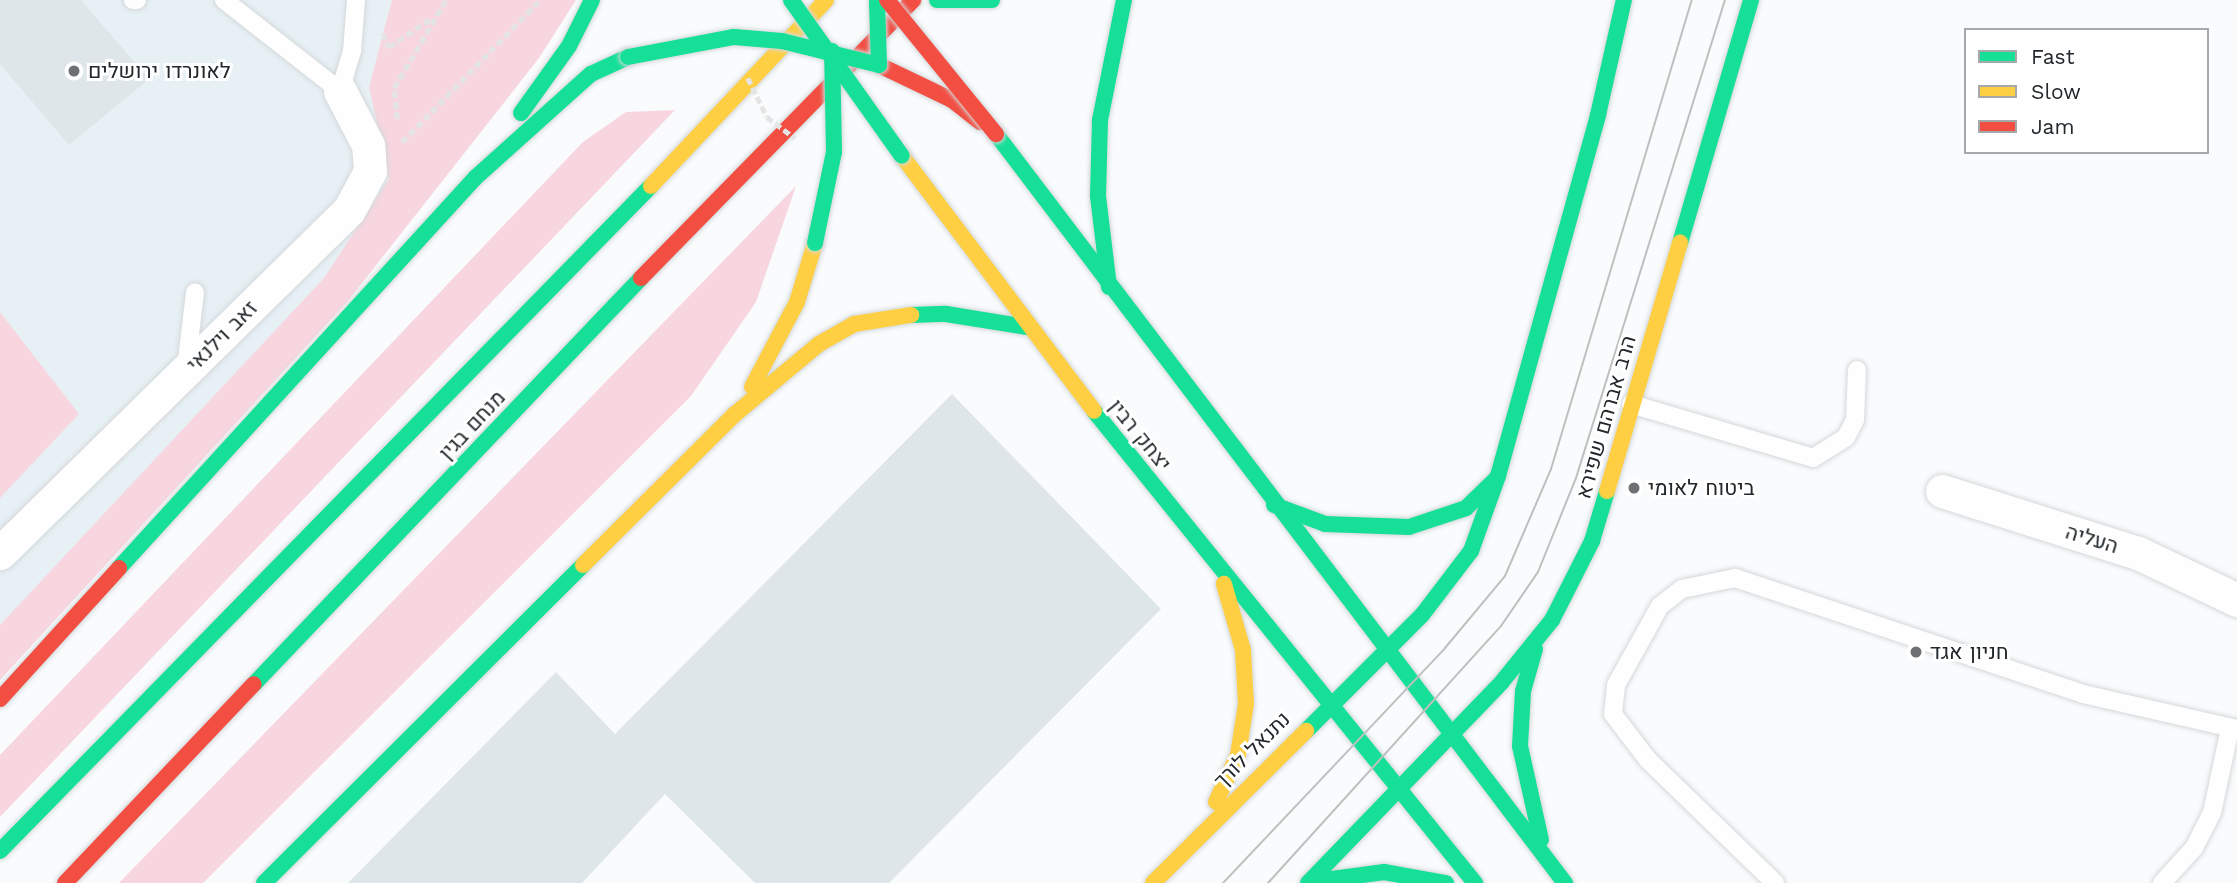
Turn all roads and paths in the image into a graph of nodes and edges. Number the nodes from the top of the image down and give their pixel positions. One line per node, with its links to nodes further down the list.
1 (224, 0): 21 (lane)
2 (356, 0): 21 (lane)
3 (446, 0): 16 (path)
4 (540, 0): 16 (path)
5 (592, 0): 25 (main road)
6 (791, 0): 19 (main road, יצחק רבין, bridge)
7 (826, 0): 19 (main road); 47 (main road, מנחם בגין)
8 (877, 0): 20 (main road, bridge)
9 (887, 0): 22 (main road, bridge)
10 (914, 0): 49 (main road, מנחם בגין)
11 (937, 0): 12 (main road)
12 (992, 0)
13 (1125, 0): 26 (main road)
14 (1625, 0): 33 (main road)
15 (1751, 0): 31 (main road, הרב אברהם שפירא)
16 (431, 19): 17 (path)
17 (380, 23)
18 (734, 37): 19 (main road, bridge); 23 (path, bridge); 25 (main road, bridge)
19 (832, 51): 20 (main road, bridge); 23 (main road, bridge); 24 (main road, יצחק רבין, bridge)
20 (879, 65): 22 (main road, bridge); 24 (main road)
21 (340, 92): 30 (street, זאב וילנאי)
22 (996, 134): 26 (main road)
23 (834, 152): 32 (main road, bridge)
24 (902, 156): 28 (main road, יצחק רבין)
25 (475, 178): 41 (main road)
26 (1109, 287): 35 (main road)
27 (195, 293): 30 (lane)
28 (1026, 327): 32 (main road); 37 (main road, יצחק רבין)
29 (1857, 370): 31 (lane)
30 (186, 371): 36 (street, זאב וילנאי)
31 (1631, 404): 39 (main road, הרב אברהם שפירא)
32 (734, 415): 50 (main road)
33 (1498, 476): 35 (main road); 40 (main road)
34 (1942, 491): 38 (street, העליה)
35 (1274, 505): 40 (main road)
36 (0, 553)
37 (1216, 562): 42 (main road, יצחק רבין); 46 (main road)
38 (2237, 600)
39 (1540, 637): 44 (main road, הרב אברהם שפירא); 48 (main road)
40 (1385, 649): 42 (main road, נתנאל לורך); 44 (main road)
41 (0, 699)
42 (1330, 703): 45 (main road, יצחק רבין); 46 (main road, נתנאל לורך)
43 (2233, 729): 56 (lane); 57 (lane)
44 (1451, 736): 45 (main road, הרב אברהם שפירא); 48 (main road)
45 (1399, 789): 52 (main road); 54 (main road, יצחק רבין)
46 (1185, 847): 51 (main road, נתנאל לורך)
47 (0, 851)
48 (1553, 868): 55 (main road)
49 (65, 883)
50 (264, 883)
51 (1153, 883)
52 (1309, 883): 53 (main road)
53 (1446, 883)
54 (1475, 883)
55 (1565, 883)
56 (1775, 883)
57 (2162, 883)

